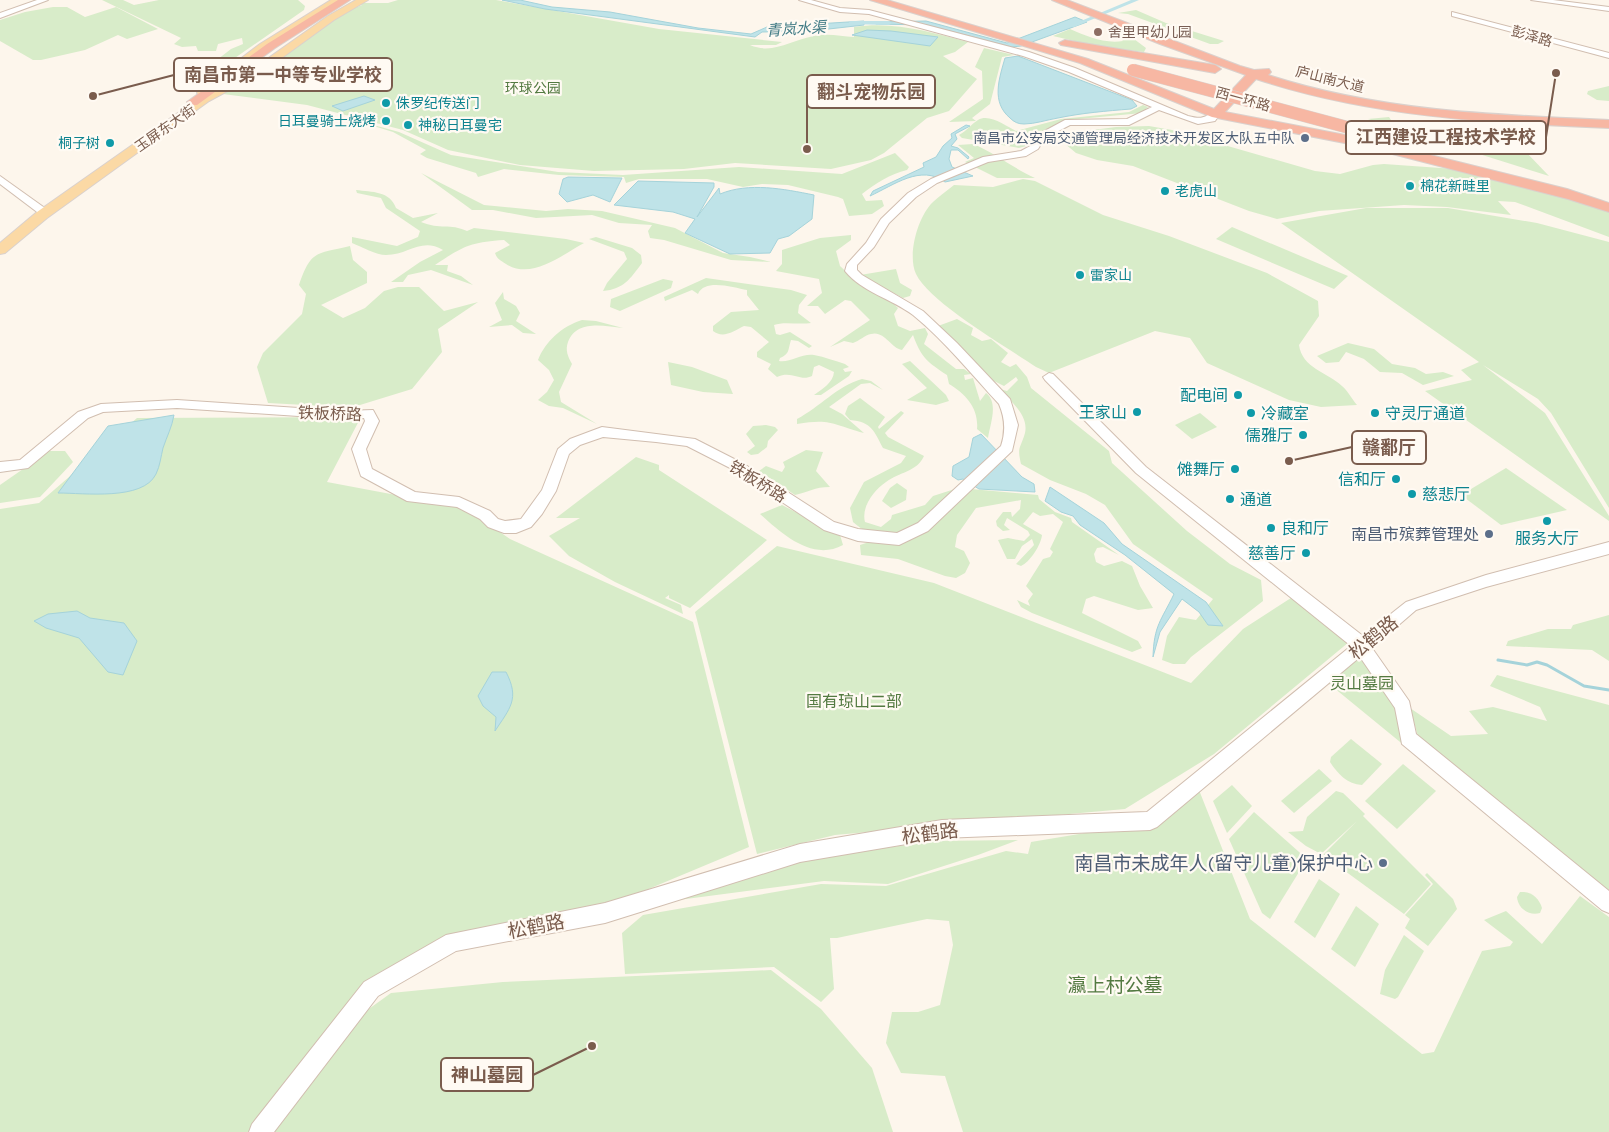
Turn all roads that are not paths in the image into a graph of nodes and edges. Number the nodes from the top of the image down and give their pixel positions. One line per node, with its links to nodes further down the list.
1 (38, 0): 17 (street)
2 (44, 0): 17 (street)
3 (337, 0): 24 (main road, 玉屏东大街)
4 (345, 0): 24 (highway)
5 (354, 0): 24 (highway)
6 (363, 0): 24 (main road, 玉屏东大街)
7 (803, 0): 25 (street)
8 (866, 0): 14 (highway)
9 (875, 0): 14 (highway, 西一环路)
10 (898, 0): 14 (highway, 西一环路)
11 (1057, 0): 16 (highway, 庐山南大道)
12 (1067, 0): 16 (highway, 庐山南大道)
13 (1535, 0): 15 (street)
14 (913, 7): 19 (highway, 西一环路)
15 (1609, 9)
16 (1091, 11): 21 (highway, 庐山南大道)
17 (0, 14)
18 (1455, 14): 20 (street, 彭泽路)
19 (956, 19): 21 (highway); 26 (highway); 28 (highway, 西一环路, bridge)
20 (1609, 56)
21 (1255, 71): 22 (highway, 庐山南大道); 23 (highway); 26 (highway); 27 (highway, 庐山南大道)
22 (1297, 87): 23 (highway); 27 (highway, 庐山南大道)
23 (1238, 92): 26 (highway)
24 (204, 98): 34 (main road, 玉屏东大街)
25 (1159, 107): 26 (street); 38 (street, 铁板桥路)
26 (1216, 114): 31 (highway)
27 (1609, 122)
28 (1382, 134): 31 (highway, 西一环路); 32 (highway, 西一环路)
29 (0, 179): 34 (street)
30 (0, 184): 34 (street)
31 (1574, 196): 33 (highway, 西一环路)
32 (1609, 202)
33 (1609, 208)
34 (42, 213): 35 (main road, 玉屏东大街); 36 (main road, 玉屏东大街)
35 (0, 244)
36 (0, 250)
37 (1049, 376): 40 (street)
38 (0, 467)
39 (1609, 548): 40 (street, 松鹤路)
40 (1362, 645): 41 (street); 42 (street, 松鹤路)
41 (1609, 903)
42 (260, 1132)

